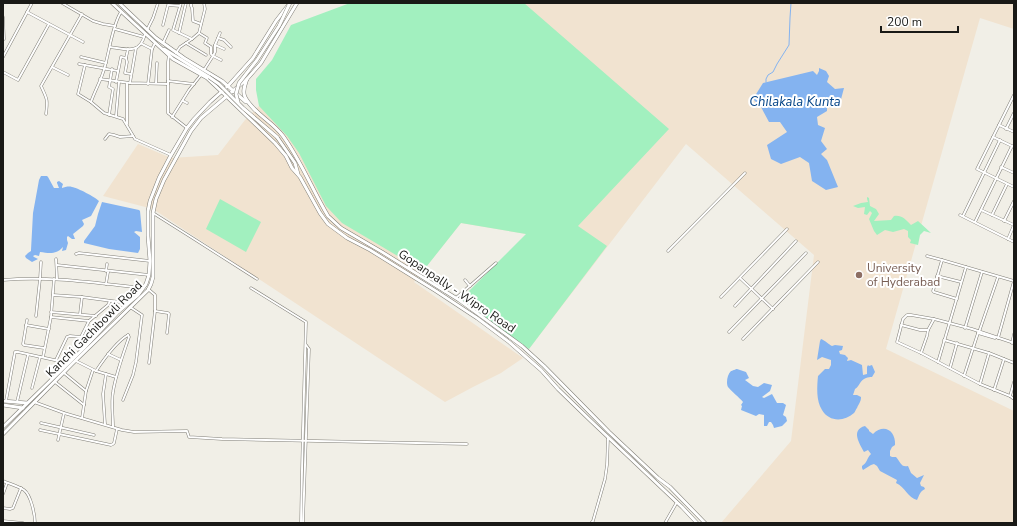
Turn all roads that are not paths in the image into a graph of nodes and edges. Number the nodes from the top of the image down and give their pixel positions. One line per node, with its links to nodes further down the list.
1 (32, 3): 13 (street)
2 (62, 3): 15 (street)
3 (112, 3): 14 (main road)
4 (119, 3): 22 (main road, Gopanpally - Wipro Road)
5 (158, 3): 22 (street)
6 (186, 3): 24 (street)
7 (191, 3): 19 (street)
8 (204, 3): 19 (street)
9 (297, 3): 66 (main road, Kanchi Gachibowli Road)
10 (173, 4): 11 (street); 20 (street)
11 (181, 4): 24 (street)
12 (290, 4): 74 (main road, Kanchi Gachibowli Road); 81 (main road, bridge)
13 (27, 12): 18 (street); 48 (street)
14 (121, 12): 21 (street); 28 (main road)
15 (82, 14): 21 (street); 27 (street)
16 (3, 18): 17 (street)
17 (3, 22): 30 (street)
18 (49, 24): 27 (street); 61 (street)
19 (202, 24): 25 (street)
20 (163, 25)
21 (115, 27): 28 (street); 38 (street)
22 (147, 30): 34 (main road, Gopanpally - Wipro Road)
23 (169, 30): 34 (street)
24 (180, 33): 31 (street)
25 (199, 33): 31 (street); 47 (street)
26 (220, 33): 29 (street)
27 (71, 36): 32 (street); 56 (street)
28 (145, 36): 33 (main road); 36 (street)
29 (218, 38): 37 (street); 39 (street)
30 (3, 39)
31 (192, 39): 35 (street)
32 (83, 42)
33 (155, 43): 42 (street); 45 (main road, Gopanpally - Wipro Road); 81 (main road, Gopanpally - Wipro Road, bridge)
34 (162, 43): 44 (main road, Gopanpally - Wipro Road)
35 (186, 43): 44 (street); 46 (street)
36 (142, 44): 40 (street); 42 (street)
37 (215, 45): 43 (street); 47 (street)
38 (110, 47): 41 (street); 52 (street)
39 (231, 47)
40 (136, 48): 41 (street); 62 (street)
41 (128, 49): 50 (street)
42 (152, 49): 72 (street)
43 (224, 49)
44 (176, 53): 59 (main road, Gopanpally - Wipro Road)
45 (169, 55): 64 (main road, Gopanpally - Wipro Road); 71 (street)
46 (206, 55)
47 (214, 56): 51 (street); 59 (street)
48 (3, 57)
49 (81, 57): 52 (street)
50 (126, 58): 60 (street); 62 (street)
51 (221, 60)
52 (106, 62): 57 (street)
53 (157, 63): 70 (street)
54 (79, 64): 55 (street)
55 (85, 65): 57 (street); 80 (street)
56 (52, 67): 63 (street); 85 (street)
57 (105, 68): 58 (street); 65 (street)
58 (112, 70): 60 (street); 67 (street)
59 (204, 70): 74 (main road, Gopanpally - Wipro Road)
60 (118, 71): 68 (street)
61 (3, 72)
62 (131, 74): 69 (street)
63 (68, 75)
64 (201, 75): 73 (street); 76 (main road, Gopanpally - Wipro Road)
65 (100, 79): 67 (street); 80 (street)
66 (247, 79): 75 (main road, Kanchi Gachibowli Road); 83 (main road)
67 (110, 81): 68 (street); 86 (street)
68 (118, 82): 69 (street); 87 (street)
69 (128, 83): 72 (street); 89 (street)
70 (156, 83): 71 (street); 72 (street)
71 (168, 83): 73 (street); 88 (street)
72 (148, 84)
73 (194, 84): 79 (street)
74 (228, 86): 75 (main road, Gopanpally - Wipro Road); 76 (main road, Kanchi Gachibowli Road)
75 (233, 90): 78 (main road, Kanchi Gachibowli Road); 83 (main road, Gopanpally - Wipro Road)
76 (222, 92): 78 (main road, Gopanpally - Wipro Road); 91 (main road, Kanchi Gachibowli Road)
77 (1014, 95): 90 (street)
78 (227, 96): 104 (main road, Gopanpally - Wipro Road); 110 (main road, Kanchi Gachibowli Road)
79 (183, 101): 82 (street); 88 (street)
80 (91, 102): 86 (street)
81 (238, 102): 104 (main road, Gopanpally - Wipro Road, bridge)
82 (187, 103)
83 (249, 104): 118 (main road, Gopanpally - Wipro Road)
84 (1014, 113): 92 (street)
85 (46, 114)
86 (110, 114): 87 (street)
87 (116, 116): 89 (street)
88 (172, 117): 91 (street)
89 (127, 124): 94 (street)
90 (999, 125): 92 (street); 95 (street)
91 (187, 128): 99 (main road, Kanchi Gachibowli Road)
92 (1006, 129): 93 (street)
93 (1014, 132)
94 (133, 136): 96 (street); 99 (street)
95 (993, 137): 97 (street); 103 (street)
96 (105, 139)
97 (1000, 140): 98 (street); 103 (street)
98 (1013, 147): 100 (street)
99 (171, 155): 127 (main road, Kanchi Gachibowli Road)
100 (1001, 167): 101 (street); 105 (street)
101 (1014, 172)
102 (745, 173): 121 (street)
103 (985, 173): 105 (street); 113 (street)
104 (300, 177): 120 (main road, Gopanpally - Wipro Road)
105 (996, 178): 106 (street); 109 (street)
106 (1007, 184): 107 (street); 111 (street)
107 (1014, 187)
108 (1014, 201): 112 (street)
109 (981, 210): 111 (street); 113 (street)
110 (153, 213): 142 (street); 152 (main road, Kanchi Gachibowli Road)
111 (992, 215): 112 (street)
112 (1004, 220): 114 (street)
113 (975, 222): 116 (street)
114 (1014, 225): 116 (street)
115 (787, 229): 139 (street)
116 (1007, 239): 119 (street)
117 (796, 241): 151 (street)
118 (366, 242): 120 (main road); 156 (main road, Gopanpally - Wipro Road)
119 (1014, 242)
120 (363, 247): 188 (main road, Gopanpally - Wipro Road)
121 (668, 251)
122 (806, 252): 157 (street)
123 (76, 254): 127 (street)
124 (927, 256): 126 (street)
125 (56, 258): 132 (street)
126 (942, 260): 133 (street); 137 (street)
127 (150, 261): 136 (main road, Kanchi Gachibowli Road)
128 (41, 262): 140 (street)
129 (818, 262): 162 (street)
130 (496, 263): 148 (street)
131 (107, 264): 134 (street)
132 (57, 265): 134 (street); 141 (street)
133 (966, 267): 135 (street); 146 (street)
134 (107, 271): 136 (street); 147 (street)
135 (982, 272): 138 (street); 175 (street)
136 (150, 275): 149 (main road, Kanchi Gachibowli Road)
137 (938, 276): 146 (street); 158 (street)
138 (998, 276): 145 (street); 179 (street)
139 (740, 277): 151 (street); 155 (street)
140 (40, 279): 141 (street); 143 (street); 166 (street)
141 (55, 279): 147 (street); 153 (street)
142 (257, 279)
143 (3, 280)
144 (465, 280): 148 (street)
145 (1014, 281): 182 (street)
146 (962, 282): 158 (street)
147 (106, 284): 149 (street)
148 (470, 286): 156 (street)
149 (143, 288): 160 (main road, Kanchi Gachibowli Road)
150 (252, 288): 243 (street)
151 (751, 288): 157 (street); 161 (street)
152 (148, 289): 160 (main road, Kanchi Gachibowli Road); 163 (street)
153 (53, 295): 154 (street); 164 (street)
154 (82, 297): 159 (street); 165 (street)
155 (721, 297)
156 (456, 298): 185 (main road, Gopanpally - Wipro Road)
157 (762, 298): 162 (street); 178 (street)
158 (957, 299): 172 (street)
159 (110, 301): 160 (street); 167 (street)
160 (129, 306): 199 (main road, Kanchi Gachibowli Road); 201 (main road, Kanchi Gachibowli Road); 219 (street)
161 (734, 306)
162 (772, 309): 183 (street)
163 (155, 311): 180 (street); 202 (street)
164 (51, 312): 165 (street); 168 (street)
165 (80, 314): 167 (street)
166 (36, 316)
167 (96, 316): 171 (street)
168 (51, 317): 171 (street); 176 (street)
169 (934, 319): 172 (street); 174 (street); 177 (street)
170 (27, 320): 173 (street)
171 (89, 321): 196 (street)
172 (949, 324): 175 (street); 184 (street)
173 (26, 325): 176 (street); 189 (street)
174 (901, 325): 177 (street); 191 (street)
175 (965, 328): 179 (street)
176 (49, 329): 189 (street)
177 (928, 330): 191 (street)
178 (729, 332)
179 (979, 332): 182 (street); 187 (street); 190 (street)
180 (167, 333)
181 (1014, 334): 187 (street)
182 (998, 338): 187 (street)
183 (743, 339)
184 (944, 340): 186 (street); 200 (street)
185 (516, 342): 188 (main road); 250 (main road, Gopanpally - Wipro Road)
186 (957, 343): 190 (street); 204 (street)
187 (1013, 343)
188 (513, 346): 241 (main road, Gopanpally - Wipro Road)
189 (44, 348): 195 (street)
190 (973, 348): 192 (street); 208 (street)
191 (921, 353): 200 (street)
192 (989, 353): 198 (street); 212 (street)
193 (108, 354): 197 (street); 197 (street); 205 (street)
194 (28, 355): 195 (street); 220 (street); 221 (street)
195 (41, 357): 196 (street); 213 (street)
196 (56, 360): 201 (street)
197 (121, 360): 209 (street)
198 (1004, 360): 203 (street); 214 (street)
199 (76, 361): 205 (street); 206 (main road, Kanchi Gachibowli Road)
200 (938, 362): 204 (street)
201 (68, 363): 218 (main road, Kanchi Gachibowli Road)
202 (149, 363)
203 (1014, 363)
204 (950, 368): 208 (street)
205 (94, 370): 207 (street); 215 (street)
206 (64, 372): 210 (main road, Kanchi Gachibowli Road); 215 (street)
207 (106, 374): 209 (street); 232 (street)
208 (964, 376): 212 (street)
209 (116, 377): 235 (street)
210 (55, 382): 218 (main road, Kanchi Gachibowli Road); 224 (street)
211 (1014, 382): 216 (street)
212 (980, 384): 214 (street)
213 (32, 388)
214 (994, 390): 216 (street)
215 (86, 391): 224 (street)
216 (1010, 396): 217 (street)
217 (1014, 399)
218 (34, 400): 222 (main road, Kanchi Gachibowli Road); 227 (main road, Kanchi Gachibowli Road); 228 (street)
219 (123, 400)
220 (4, 401): 221 (main road)
221 (17, 402): 222 (main road)
222 (27, 403): 226 (main road, Kanchi Gachibowli Road)
223 (3, 405): 225 (main road)
224 (84, 405): 230 (street)
225 (8, 406): 226 (main road); 229 (main road)
226 (22, 408): 227 (main road); 229 (main road, Kanchi Gachibowli Road)
227 (26, 411): 239 (main road, Kanchi Gachibowli Road)
228 (64, 413): 230 (street); 234 (street)
229 (13, 417): 233 (main road, Kanchi Gachibowli Road)
230 (82, 418): 232 (street)
231 (41, 424): 234 (street)
232 (105, 424): 235 (street)
233 (3, 427)
234 (61, 427): 238 (street); 240 (street)
235 (113, 427): 236 (street)
236 (117, 428): 238 (street); 243 (street)
237 (40, 430): 238 (street)
238 (59, 433): 242 (street)
239 (3, 434)
240 (94, 435)
241 (608, 438): 249 (main road, Gopanpally - Wipro Road); 257 (street)
242 (58, 440)
243 (304, 441): 244 (street); 256 (street)
244 (467, 444)
245 (3, 481): 246 (street)
246 (7, 483): 247 (street); 248 (street)
247 (21, 488): 252 (street); 255 (street)
248 (3, 494)
249 (677, 502): 251 (main road, Gopanpally - Wipro Road); 258 (street)
250 (685, 502): 251 (main road); 260 (main road, Gopanpally - Wipro Road)
251 (682, 507): 259 (main road, Gopanpally - Wipro Road)
252 (3, 508)
253 (3, 521): 254 (street)
254 (22, 523)
255 (35, 523)
256 (302, 523)
257 (592, 523)
258 (665, 523)
259 (697, 523)
260 (705, 523)

